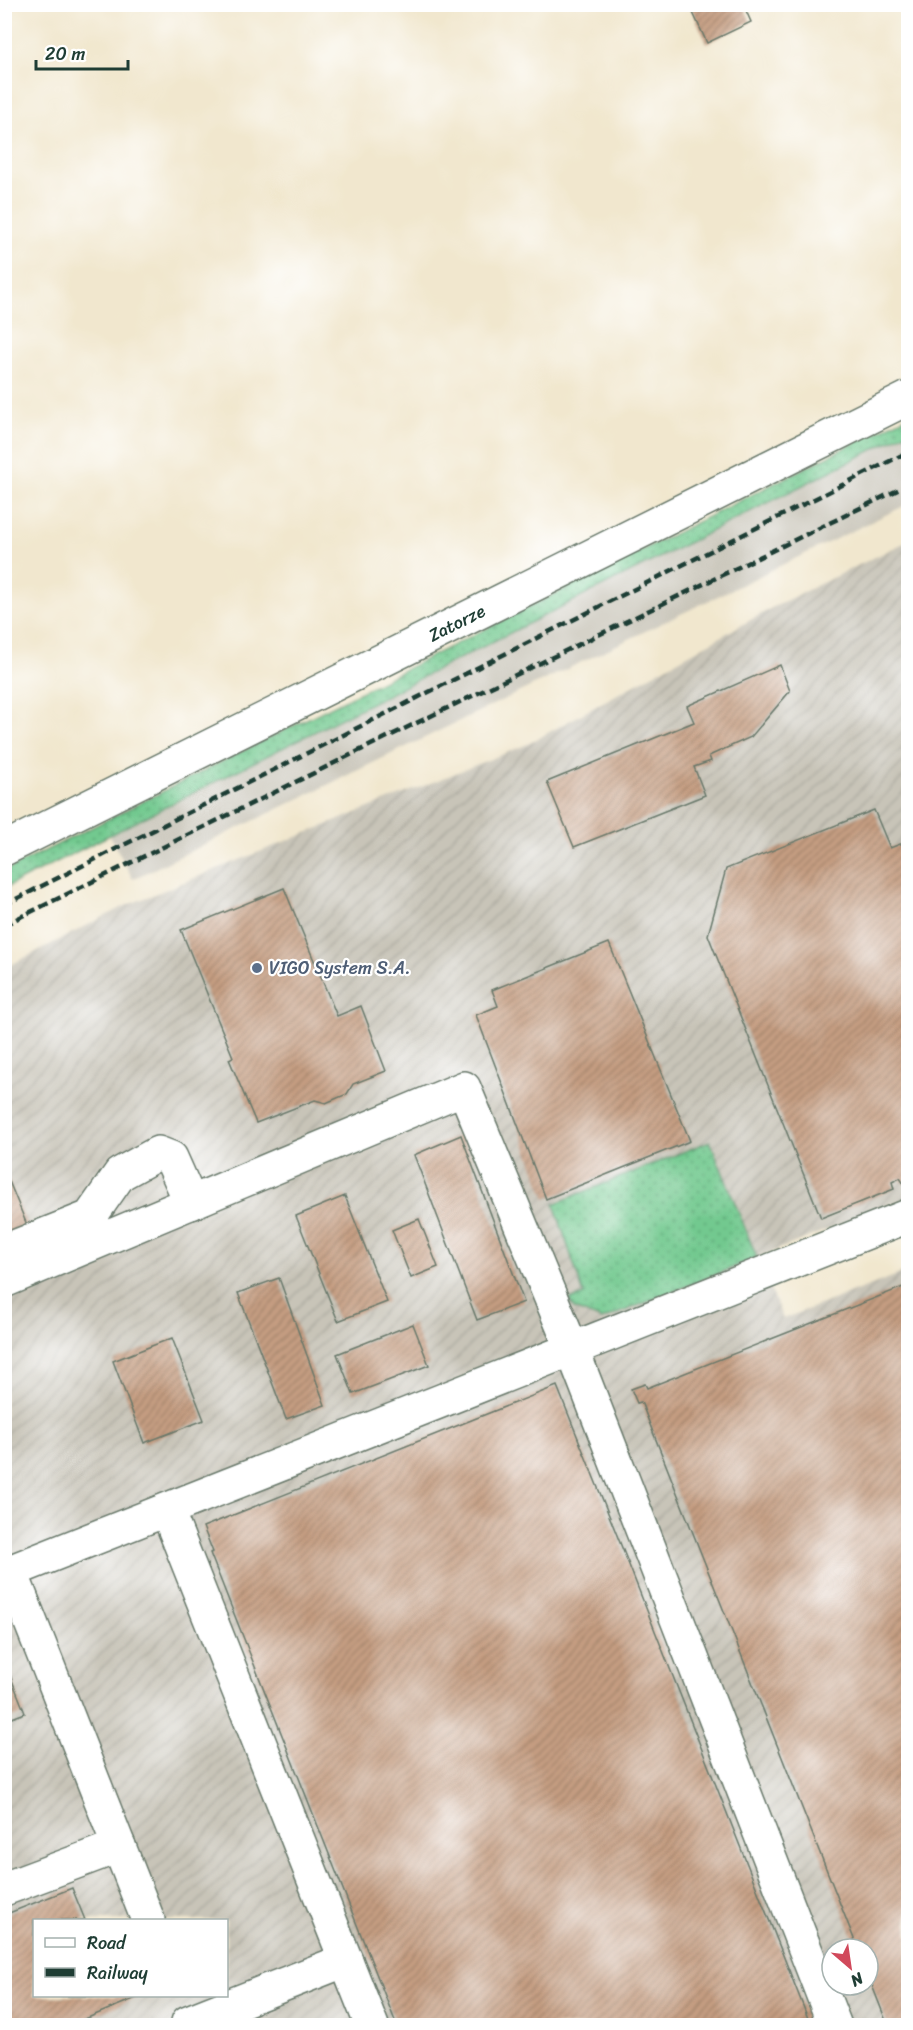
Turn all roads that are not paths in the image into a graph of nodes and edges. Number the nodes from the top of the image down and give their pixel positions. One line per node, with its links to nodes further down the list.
1 (909, 398): 2 (street, Zatorze)
2 (4, 849)
3 (191, 1203): 5 (street); 6 (street); 7 (street)
4 (909, 1216): 7 (street)
5 (4, 1251)
6 (4, 1281)
7 (572, 1349): 8 (street); 16 (street)
8 (166, 1510): 9 (street); 13 (street)
9 (8, 1573): 10 (street)
10 (119, 1846): 11 (street); 12 (street)
11 (4, 1889)
12 (148, 1919)
13 (346, 1960): 14 (street); 15 (street)
14 (185, 2014)
15 (372, 2025)
16 (835, 2025)

